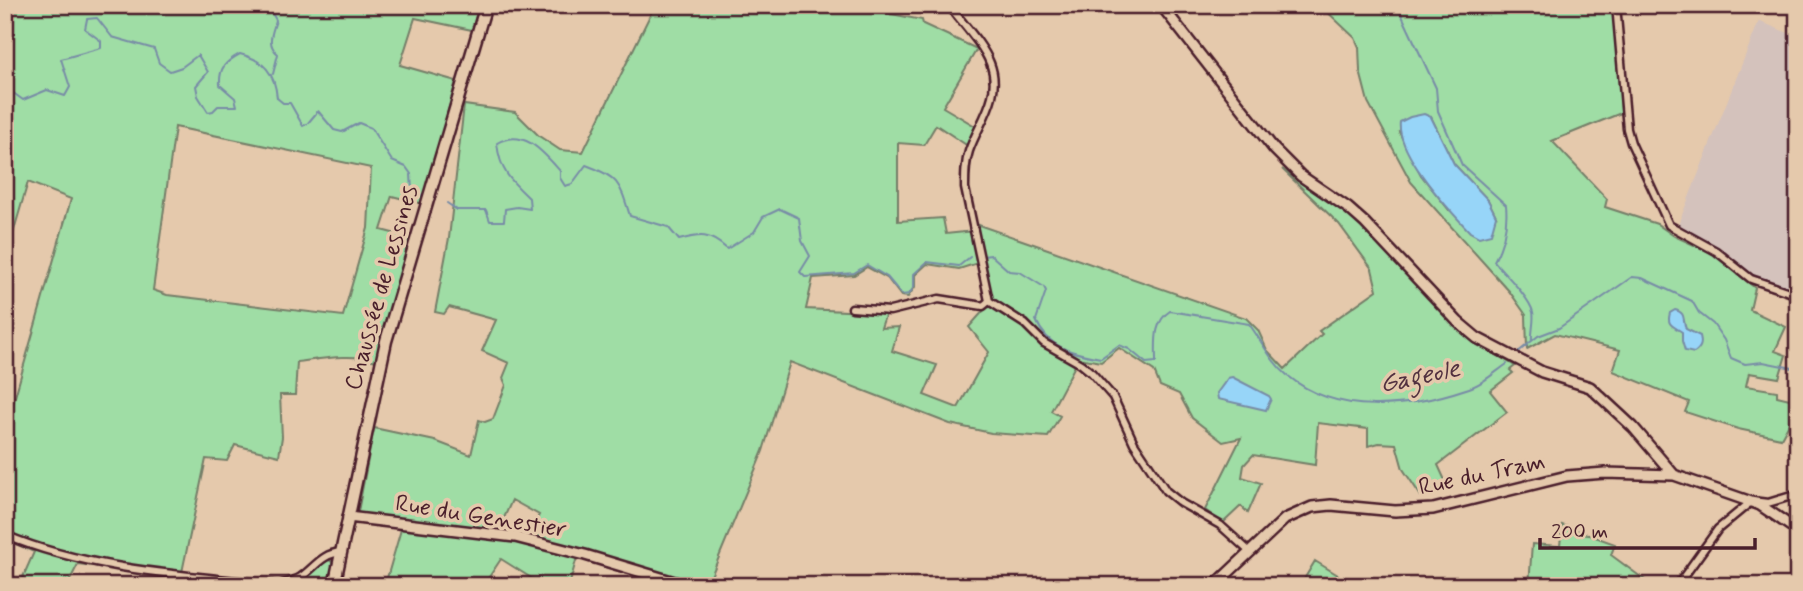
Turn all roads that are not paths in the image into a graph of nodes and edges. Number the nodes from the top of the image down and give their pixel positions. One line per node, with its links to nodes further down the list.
1 (486, 5): 11 (main road, Chaussée de Lessines)
2 (949, 5): 6 (street)
3 (1161, 5): 8 (street)
4 (1616, 5): 5 (street)
5 (1798, 295)
6 (989, 301): 7 (street); 15 (street)
7 (852, 308)
8 (1674, 475): 10 (street, Rue du Tram); 15 (street, Rue du Tram)
9 (1798, 494): 10 (street)
10 (1752, 501): 12 (street, Rue du Tram); 19 (street)
11 (348, 517): 14 (main road, Chaussée de Lessines); 17 (street, Rue du Genestier)
12 (1798, 531)
13 (5, 535): 14 (street)
14 (341, 552): 16 (main road, Chaussée de Lessines)
15 (1250, 552): 18 (street)
16 (334, 586)
17 (688, 586)
18 (1214, 586)
19 (1678, 586)

